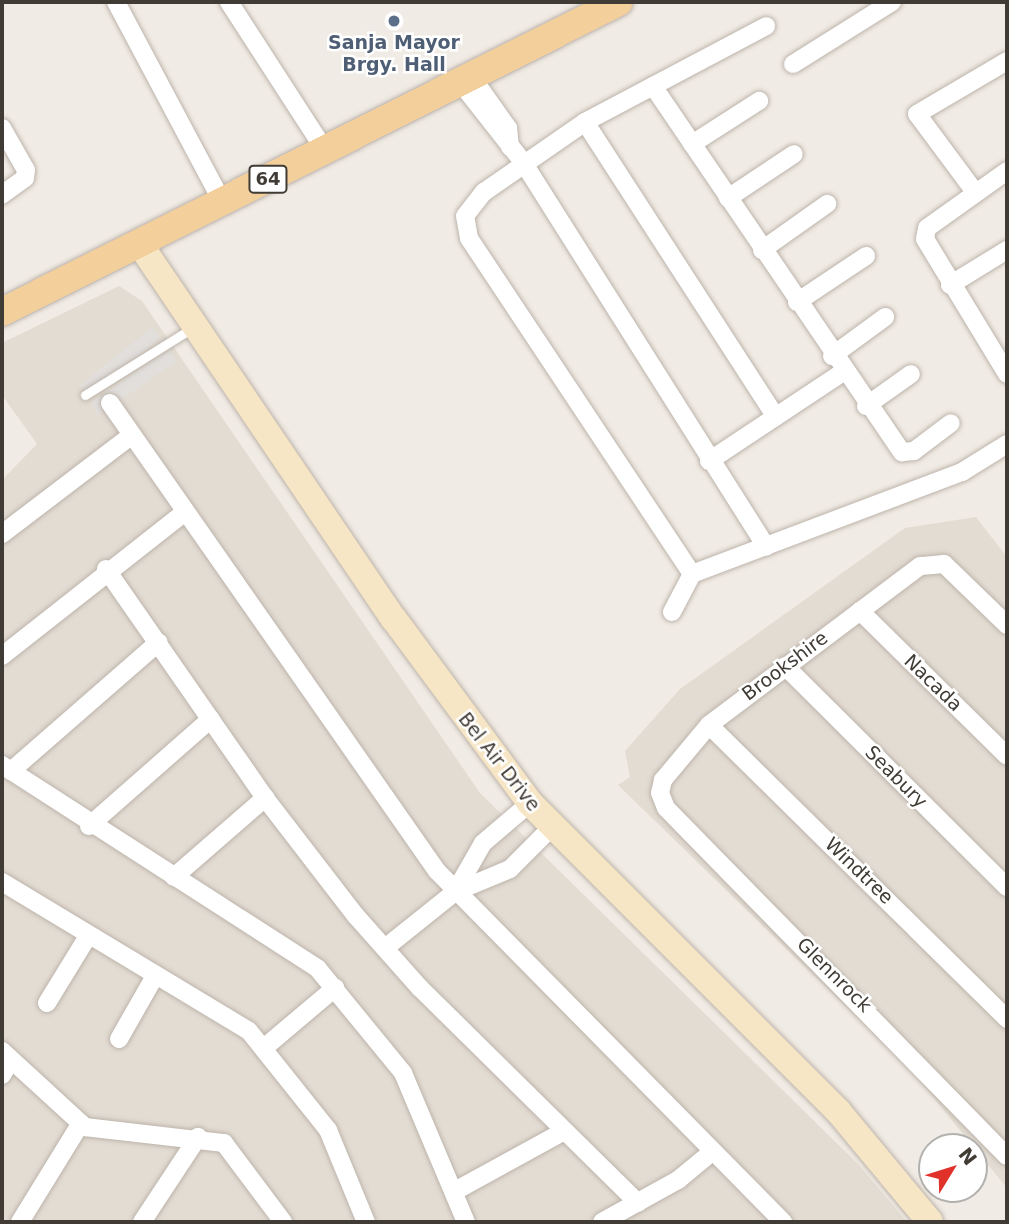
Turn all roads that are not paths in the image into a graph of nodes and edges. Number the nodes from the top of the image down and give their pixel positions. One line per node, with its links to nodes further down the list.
1 (116, 2): 21 (street)
2 (229, 2): 14 (street)
3 (619, 2): 8 (main road, 64)
4 (892, 2): 7 (street)
5 (766, 26): 9 (street)
6 (1007, 61): 18 (street)
7 (793, 64)
8 (466, 79): 14 (main road, 64); 16 (street)
9 (653, 86): 11 (street); 13 (street)
10 (759, 101): 13 (street)
11 (585, 122): 16 (street); 39 (street)
12 (2, 128): 19 (street)
13 (692, 144): 20 (street)
14 (324, 149): 21 (main road, 64)
15 (794, 154): 20 (street)
16 (523, 162): 43 (street); 48 (street)
17 (1007, 171): 18 (street)
18 (975, 191): 27 (street)
19 (2, 195)
20 (728, 198): 24 (street)
21 (223, 203): 23 (main road, 64)
22 (827, 204): 24 (street)
23 (139, 243): 29 (main road, 64); 31 (street, Bel Air Drive)
24 (762, 250): 28 (street)
25 (1007, 250): 27 (street)
26 (866, 256): 28 (street)
27 (950, 285): 35 (street)
28 (797, 302): 32 (street)
29 (2, 312)
30 (886, 317): 32 (street)
31 (195, 326): 36 (lane); 61 (street, Bel Air Drive)
32 (832, 356): 33 (street)
33 (843, 372): 38 (street); 39 (street)
34 (911, 374): 38 (street)
35 (1007, 374)
36 (85, 395)
37 (110, 403): 41 (street)
38 (866, 406): 40 (street)
39 (776, 417): 43 (street)
40 (951, 423)
41 (132, 435): 44 (street); 45 (street)
42 (1007, 444): 46 (street)
43 (709, 461): 46 (street)
44 (184, 513): 47 (street); 67 (street)
45 (2, 534)
46 (766, 547): 48 (street)
47 (106, 569): 52 (street); 53 (street)
48 (692, 574): 50 (street)
49 (860, 611): 51 (street, Brookshire); 54 (street, Brookshire); 57 (street, Nacada)
50 (672, 612)
51 (1007, 625)
52 (159, 642): 55 (street); 58 (street)
53 (2, 656)
54 (785, 666): 56 (street, Brookshire); 66 (street, Seabury)
55 (211, 719): 60 (street); 62 (street)
56 (709, 724): 59 (street, Brookshire); 73 (street, Windtree)
57 (1007, 755)
58 (6, 768): 62 (street)
59 (660, 793): 81 (street, Glennrock)
60 (265, 798): 64 (street); 69 (street)
61 (530, 803): 63 (street, Bel Air Drive); 67 (street)
62 (89, 826): 64 (street)
63 (551, 828): 67 (street); 91 (street, Bel Air Drive)
64 (174, 877): 71 (street)
65 (2, 882): 68 (street)
66 (1007, 887)
67 (455, 892): 69 (street); 80 (street)
68 (88, 936): 70 (street); 72 (street)
69 (385, 948): 78 (street)
70 (155, 976): 74 (street); 75 (street)
71 (335, 988): 75 (street); 82 (street)
72 (47, 1003)
73 (1007, 1019)
74 (119, 1040)
75 (265, 1047): 87 (street)
76 (5, 1062): 77 (street)
77 (81, 1124): 79 (street); 85 (street)
78 (564, 1131): 82 (street); 83 (street)
79 (198, 1136): 84 (street); 86 (street)
80 (713, 1151): 83 (street); 90 (street)
81 (1007, 1156)
82 (455, 1191): 88 (street)
83 (638, 1203): 89 (street)
84 (277, 1219)
85 (20, 1222)
86 (142, 1222)
87 (366, 1222)
88 (466, 1222)
89 (602, 1222)
90 (781, 1222)
91 (930, 1222)

